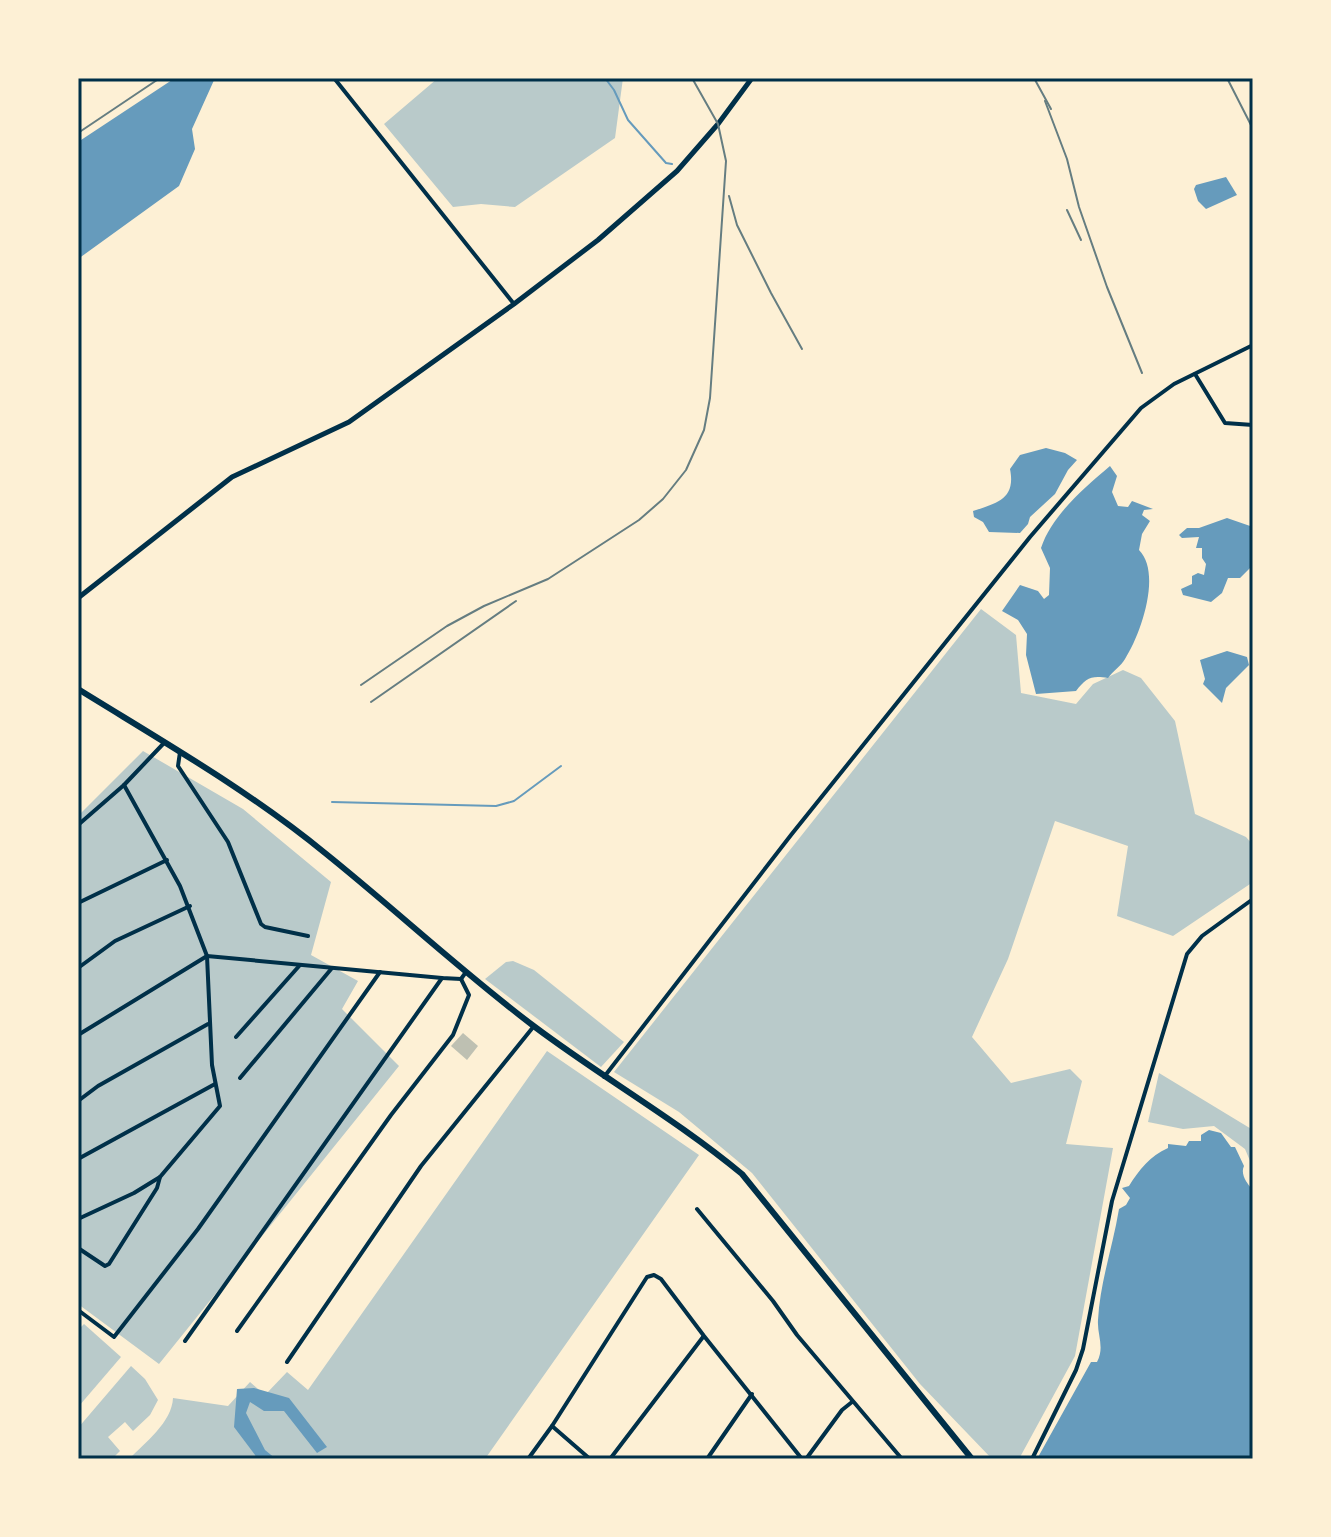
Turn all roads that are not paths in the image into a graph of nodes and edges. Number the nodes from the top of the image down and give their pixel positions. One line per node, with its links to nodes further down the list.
1 (334, 78): 3 (street)
2 (752, 78): 3 (main road)
3 (514, 304): 7 (main road)
4 (1253, 345): 5 (street)
5 (1195, 374): 6 (street); 30 (street)
6 (1253, 425)
7 (78, 598)
8 (78, 689): 9 (main road)
9 (165, 742): 10 (main road); 11 (street)
10 (180, 752): 17 (street); 23 (main road)
11 (124, 785): 12 (street); 13 (street)
12 (78, 825)
13 (167, 860): 15 (street); 16 (street)
14 (1253, 899): 54 (street)
15 (78, 903)
16 (190, 906): 18 (street); 20 (street)
17 (308, 936)
18 (207, 956): 19 (street); 26 (street); 28 (street)
19 (300, 965): 21 (street); 29 (street)
20 (78, 968)
21 (332, 968): 22 (street); 31 (street)
22 (380, 972): 24 (street); 39 (street)
23 (466, 972): 25 (street); 27 (main road)
24 (442, 978): 25 (street); 42 (street)
25 (461, 979): 40 (street)
26 (208, 1024): 32 (street); 33 (street)
27 (534, 1026): 30 (main road); 43 (street)
28 (78, 1035)
29 (236, 1037)
30 (604, 1077): 53 (main road)
31 (240, 1078)
32 (215, 1084): 34 (street); 35 (street)
33 (78, 1101)
34 (78, 1159)
35 (160, 1177): 37 (street); 38 (street)
36 (697, 1209): 45 (street)
37 (78, 1219)
38 (78, 1248)
39 (78, 1310)
40 (237, 1331)
41 (704, 1336): 44 (street); 46 (street); 49 (street)
42 (185, 1341)
43 (287, 1362)
44 (752, 1394): 50 (street); 51 (street)
45 (852, 1402): 51 (street); 52 (street)
46 (552, 1426): 47 (street); 48 (street)
47 (528, 1459)
48 (590, 1459)
49 (610, 1459)
50 (707, 1459)
51 (804, 1459)
52 (902, 1459)
53 (972, 1459)
54 (1032, 1459)

